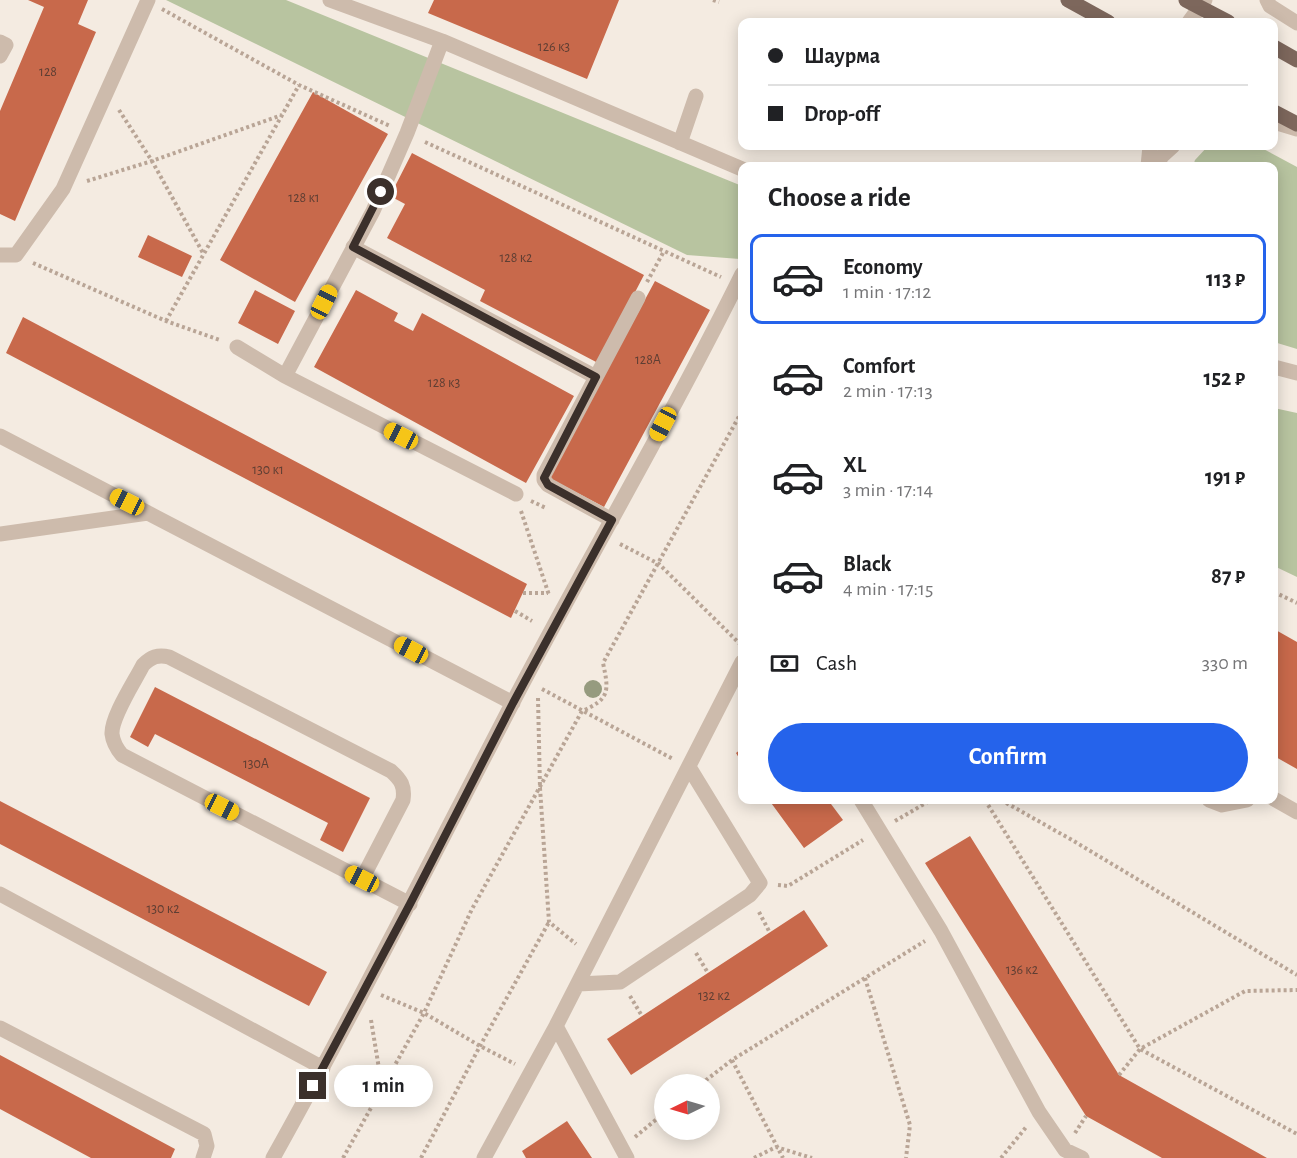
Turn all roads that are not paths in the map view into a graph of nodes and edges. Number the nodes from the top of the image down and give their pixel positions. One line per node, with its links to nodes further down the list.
1 (330, 0): 10 (street)
2 (1068, 0): 6 (main road)
3 (1266, 0): 9 (street)
4 (147, 1): 25 (street)
5 (1197, 2): 7 (street); 8 (main road)
6 (1101, 18)
7 (1191, 18)
8 (1222, 18)
9 (1297, 23)
10 (442, 41): 20 (street); 24 (street)
11 (0, 42): 13 (street)
12 (1278, 49): 14 (main road)
13 (0, 56)
14 (1297, 60)
15 (696, 96): 20 (street)
16 (1278, 114): 18 (main road)
17 (1278, 123): 19 (street)
18 (1297, 124)
19 (1297, 129)
20 (680, 143): 23 (street)
21 (1169, 150): 22 (street)
22 (1158, 162)
23 (738, 167)
24 (353, 247): 31 (street); 32 (street)
25 (8, 255)
26 (738, 284): 36 (street)
27 (638, 298): 32 (street)
28 (237, 347): 31 (street)
29 (1278, 368): 30 (street)
30 (1297, 373)
31 (285, 376): 34 (street)
32 (596, 377): 36 (street)
33 (0, 436): 35 (street)
34 (516, 494)
35 (148, 513): 37 (street); 39 (street)
36 (612, 520): 39 (street)
37 (0, 534)
38 (738, 670): 40 (street)
39 (513, 703): 46 (street)
40 (689, 767): 47 (street); 47 (street)
41 (1278, 801): 43 (street)
42 (864, 804): 55 (street)
43 (1297, 812)
44 (362, 879): 44 (street); 46 (street)
45 (0, 894): 50 (street)
46 (410, 904): 50 (street)
47 (578, 984): 48 (street)
48 (556, 1026): 51 (street); 54 (street)
49 (0, 1028): 52 (street)
50 (323, 1068): 53 (street)
51 (624, 1153)
52 (203, 1158)
53 (273, 1158)
54 (484, 1158)
55 (1082, 1158)

